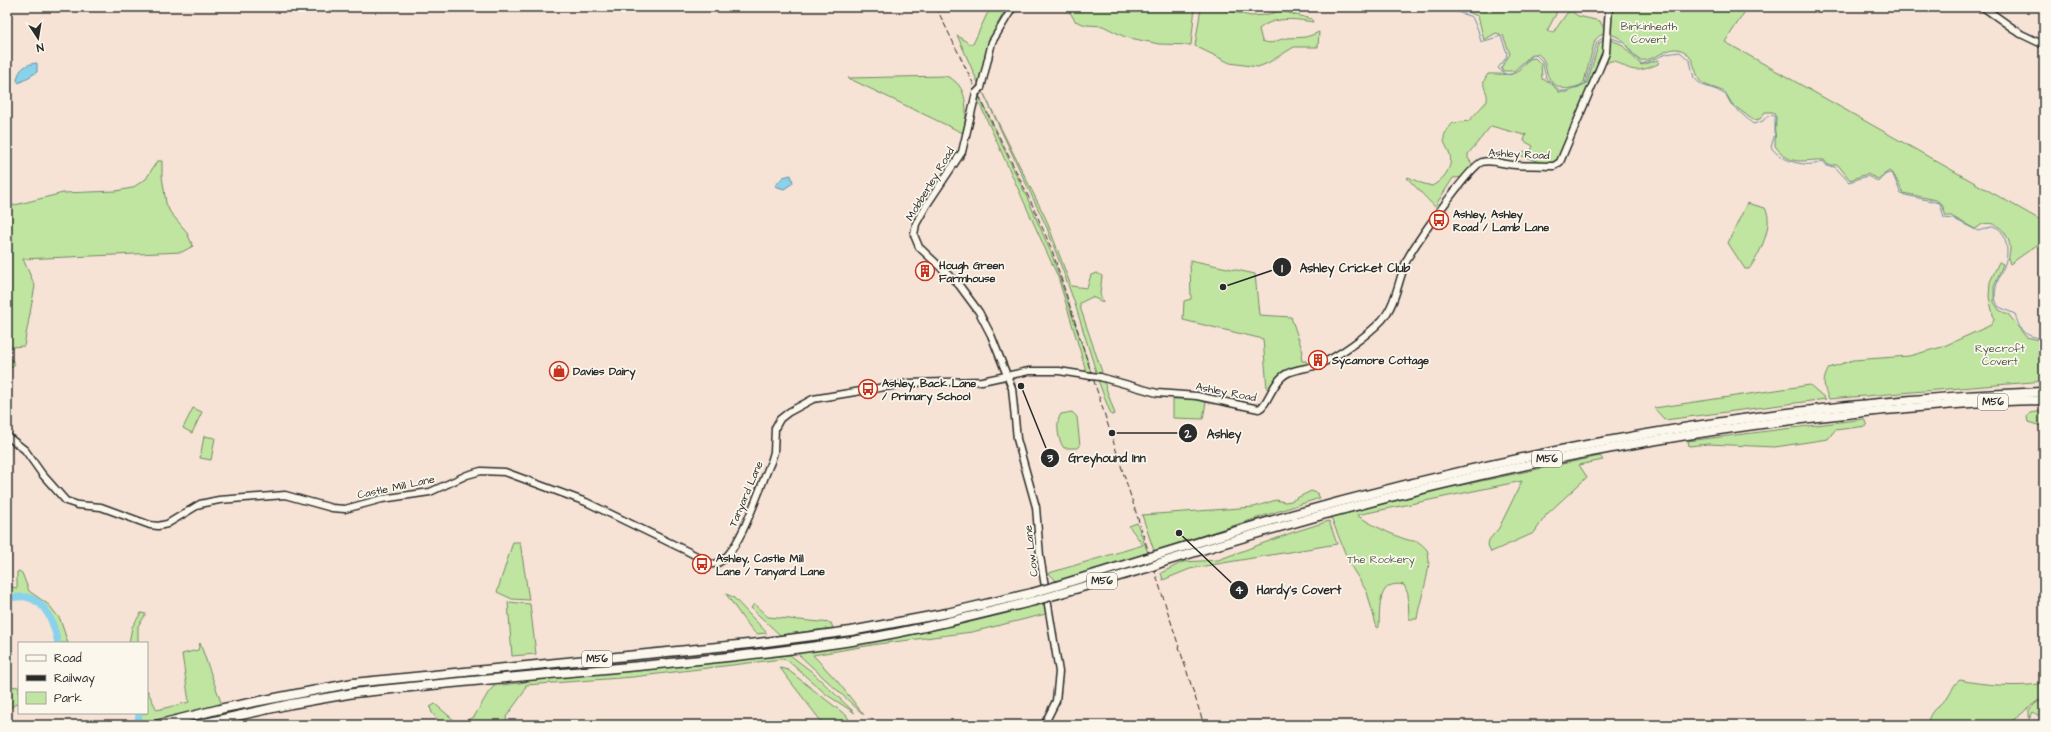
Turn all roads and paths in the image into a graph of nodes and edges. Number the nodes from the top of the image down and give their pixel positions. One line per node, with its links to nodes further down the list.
1 (1014, 7): 5 (street, Mobberley Road, bridge)
2 (1609, 7): 5 (street, Ashley Road, bridge)
3 (1983, 7): 4 (street)
4 (2044, 45)
5 (1008, 375): 8 (street, Ashley Road); 15 (street, Cow Lane)
6 (2044, 392): 10 (highway, M56)
7 (2044, 400): 10 (highway, M56)
8 (780, 419): 11 (street, Tanyard Lane)
9 (7, 436): 11 (street, Castle Mill Lane)
10 (1162, 558): 12 (highway, M56, bridge)
11 (712, 564)
12 (1033, 597): 13 (highway, M56); 14 (highway, M56)
13 (160, 724)
14 (196, 725)
15 (1044, 725)

